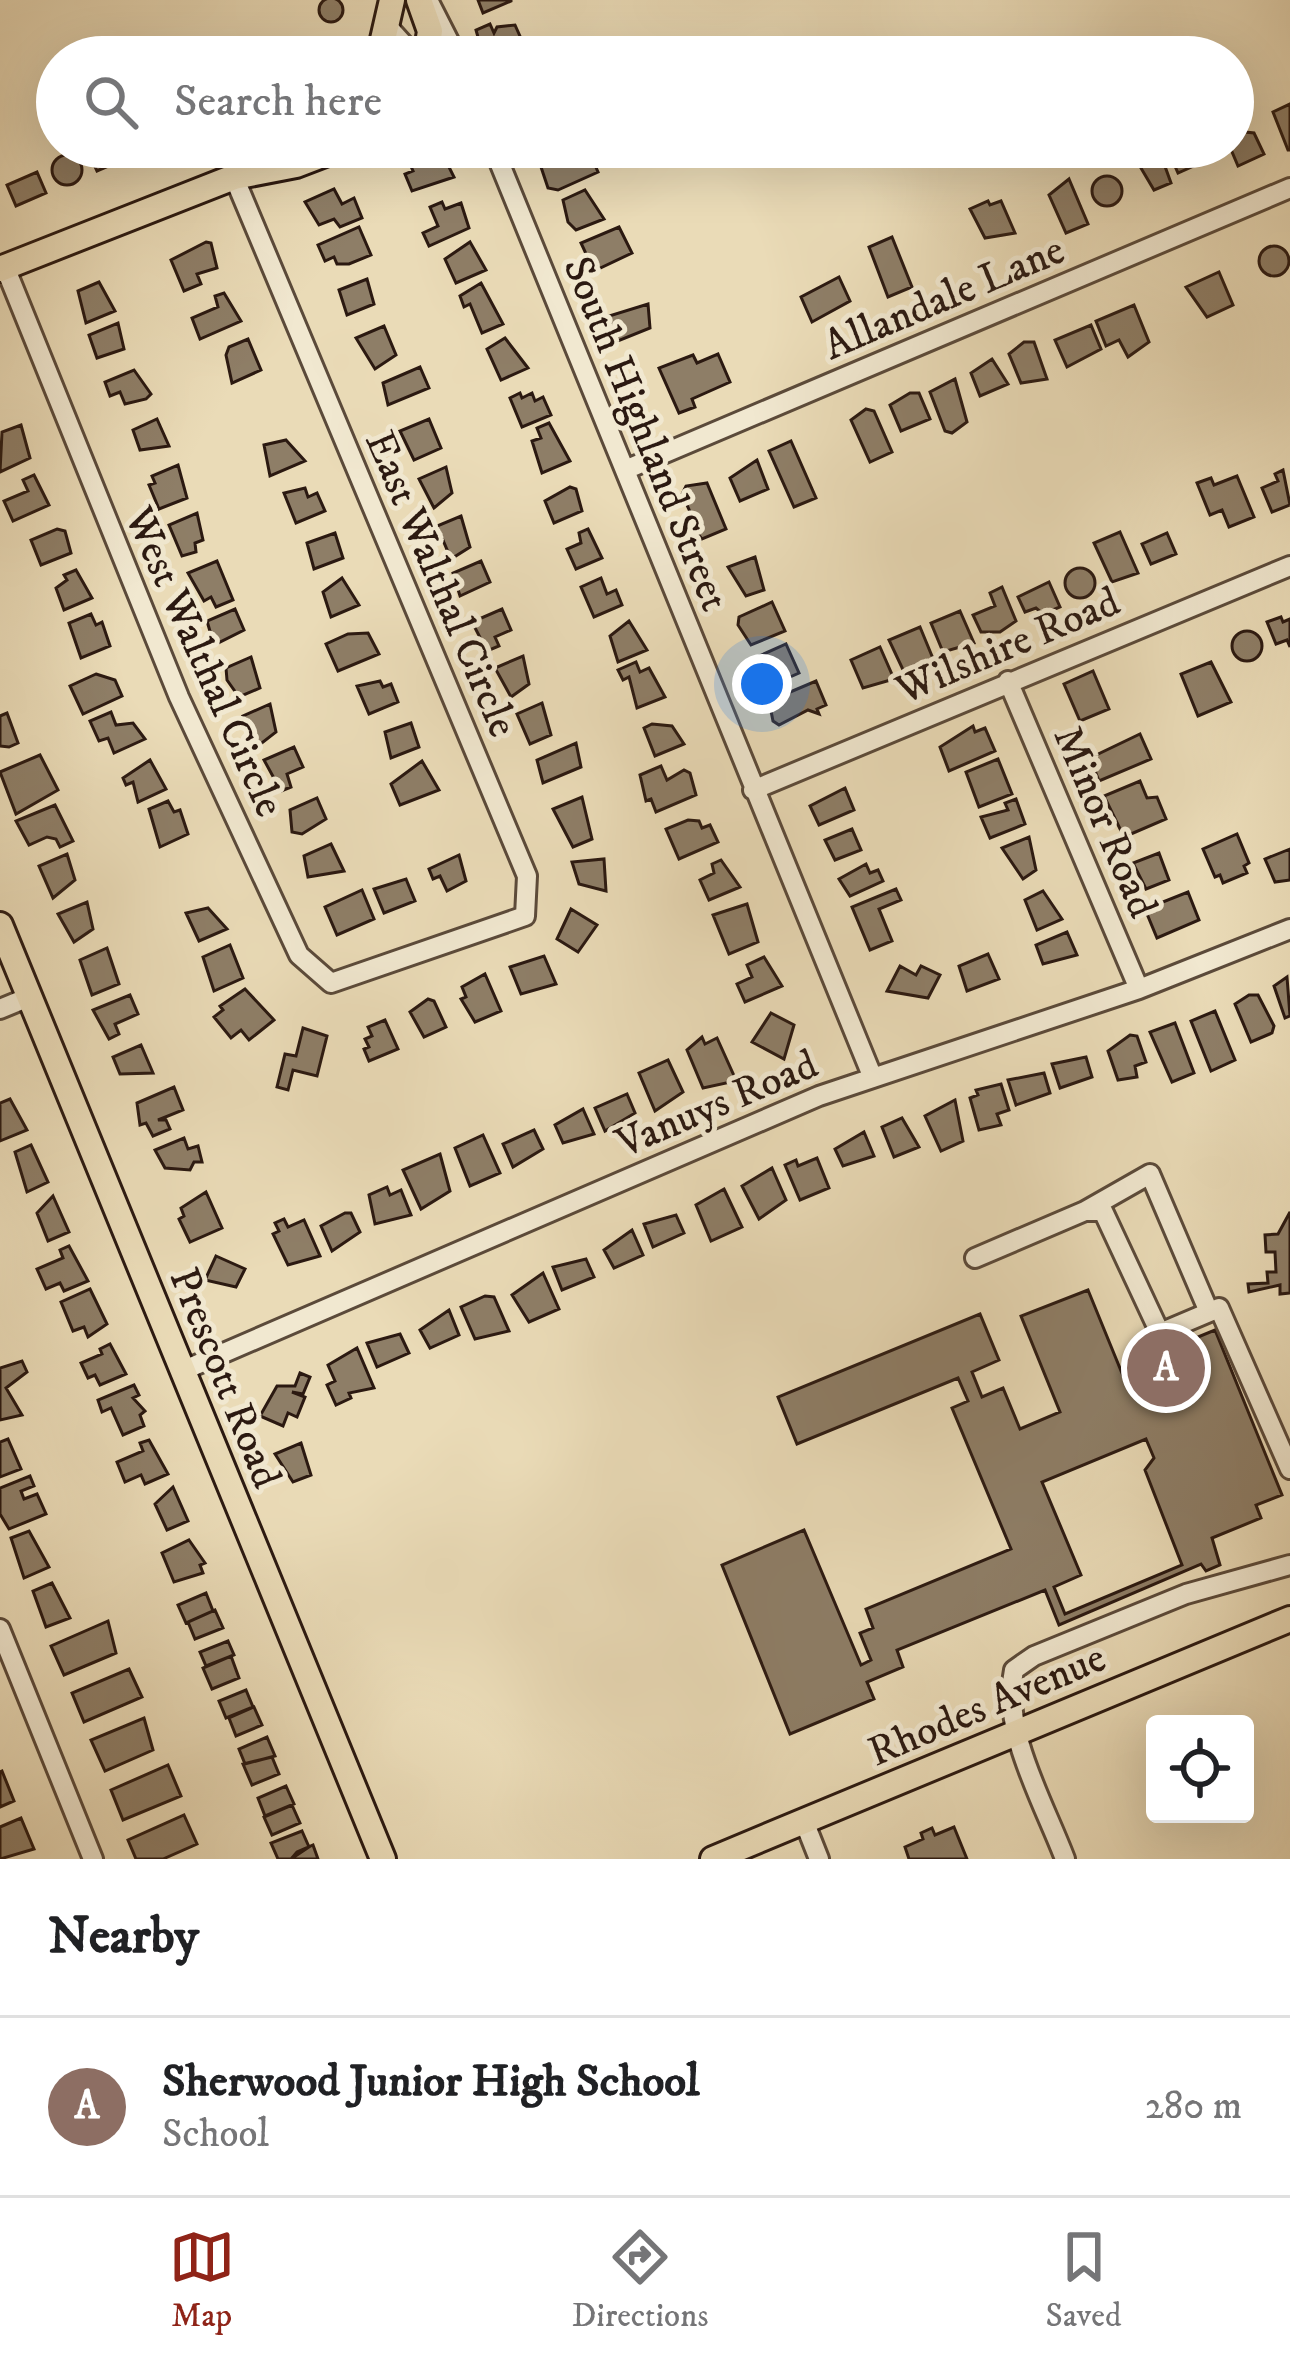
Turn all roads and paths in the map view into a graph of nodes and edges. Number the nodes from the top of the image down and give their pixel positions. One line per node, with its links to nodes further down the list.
1 (392, 0): 3 (main road)
2 (424, 0): 6 (main road); 7 (street)
3 (388, 27): 4 (main road); 5 (street)
4 (385, 36)
5 (396, 36)
6 (429, 36)
7 (445, 36)
8 (247, 168): 11 (main road)
9 (280, 168): 11 (main road)
10 (503, 168): 14 (street, South Highland Street)
11 (234, 177): 13 (main road); 20 (street, East Walthal Circle)
12 (1290, 188): 14 (street, Allandale Lane)
13 (3, 268): 20 (street, West Walthal Circle)
14 (625, 470): 17 (street, South Highland Street)
15 (1290, 566): 16 (street, Wilshire Road)
16 (1008, 681): 17 (street, Wilshire Road); 21 (street, Minor Road)
17 (753, 790): 24 (street, South Highland Street)
18 (0, 925): 22 (main road, Prescott Road)
19 (1290, 929): 21 (street, Vanuys Road)
20 (418, 955)
21 (1139, 989): 24 (street, Vanuys Road)
22 (29, 997): 23 (street); 28 (main road, Prescott Road)
23 (0, 1009)
24 (873, 1078): 28 (street, Vanuys Road)
25 (1085, 1211): 26 (street); 27 (street); 27 (street)
26 (975, 1258)
27 (1209, 1312): 29 (street)
28 (182, 1371): 36 (main road, Prescott Road)
29 (1290, 1468)
30 (1290, 1565): 33 (street)
31 (1290, 1619): 33 (main road, Rhodes Avenue)
32 (0, 1629): 35 (street)
33 (1017, 1731): 34 (main road, Rhodes Avenue); 39 (street)
34 (804, 1821): 37 (main road, Rhodes Avenue); 38 (street)
35 (94, 1859)
36 (383, 1859)
37 (712, 1859)
38 (819, 1859)
39 (1065, 1859)

